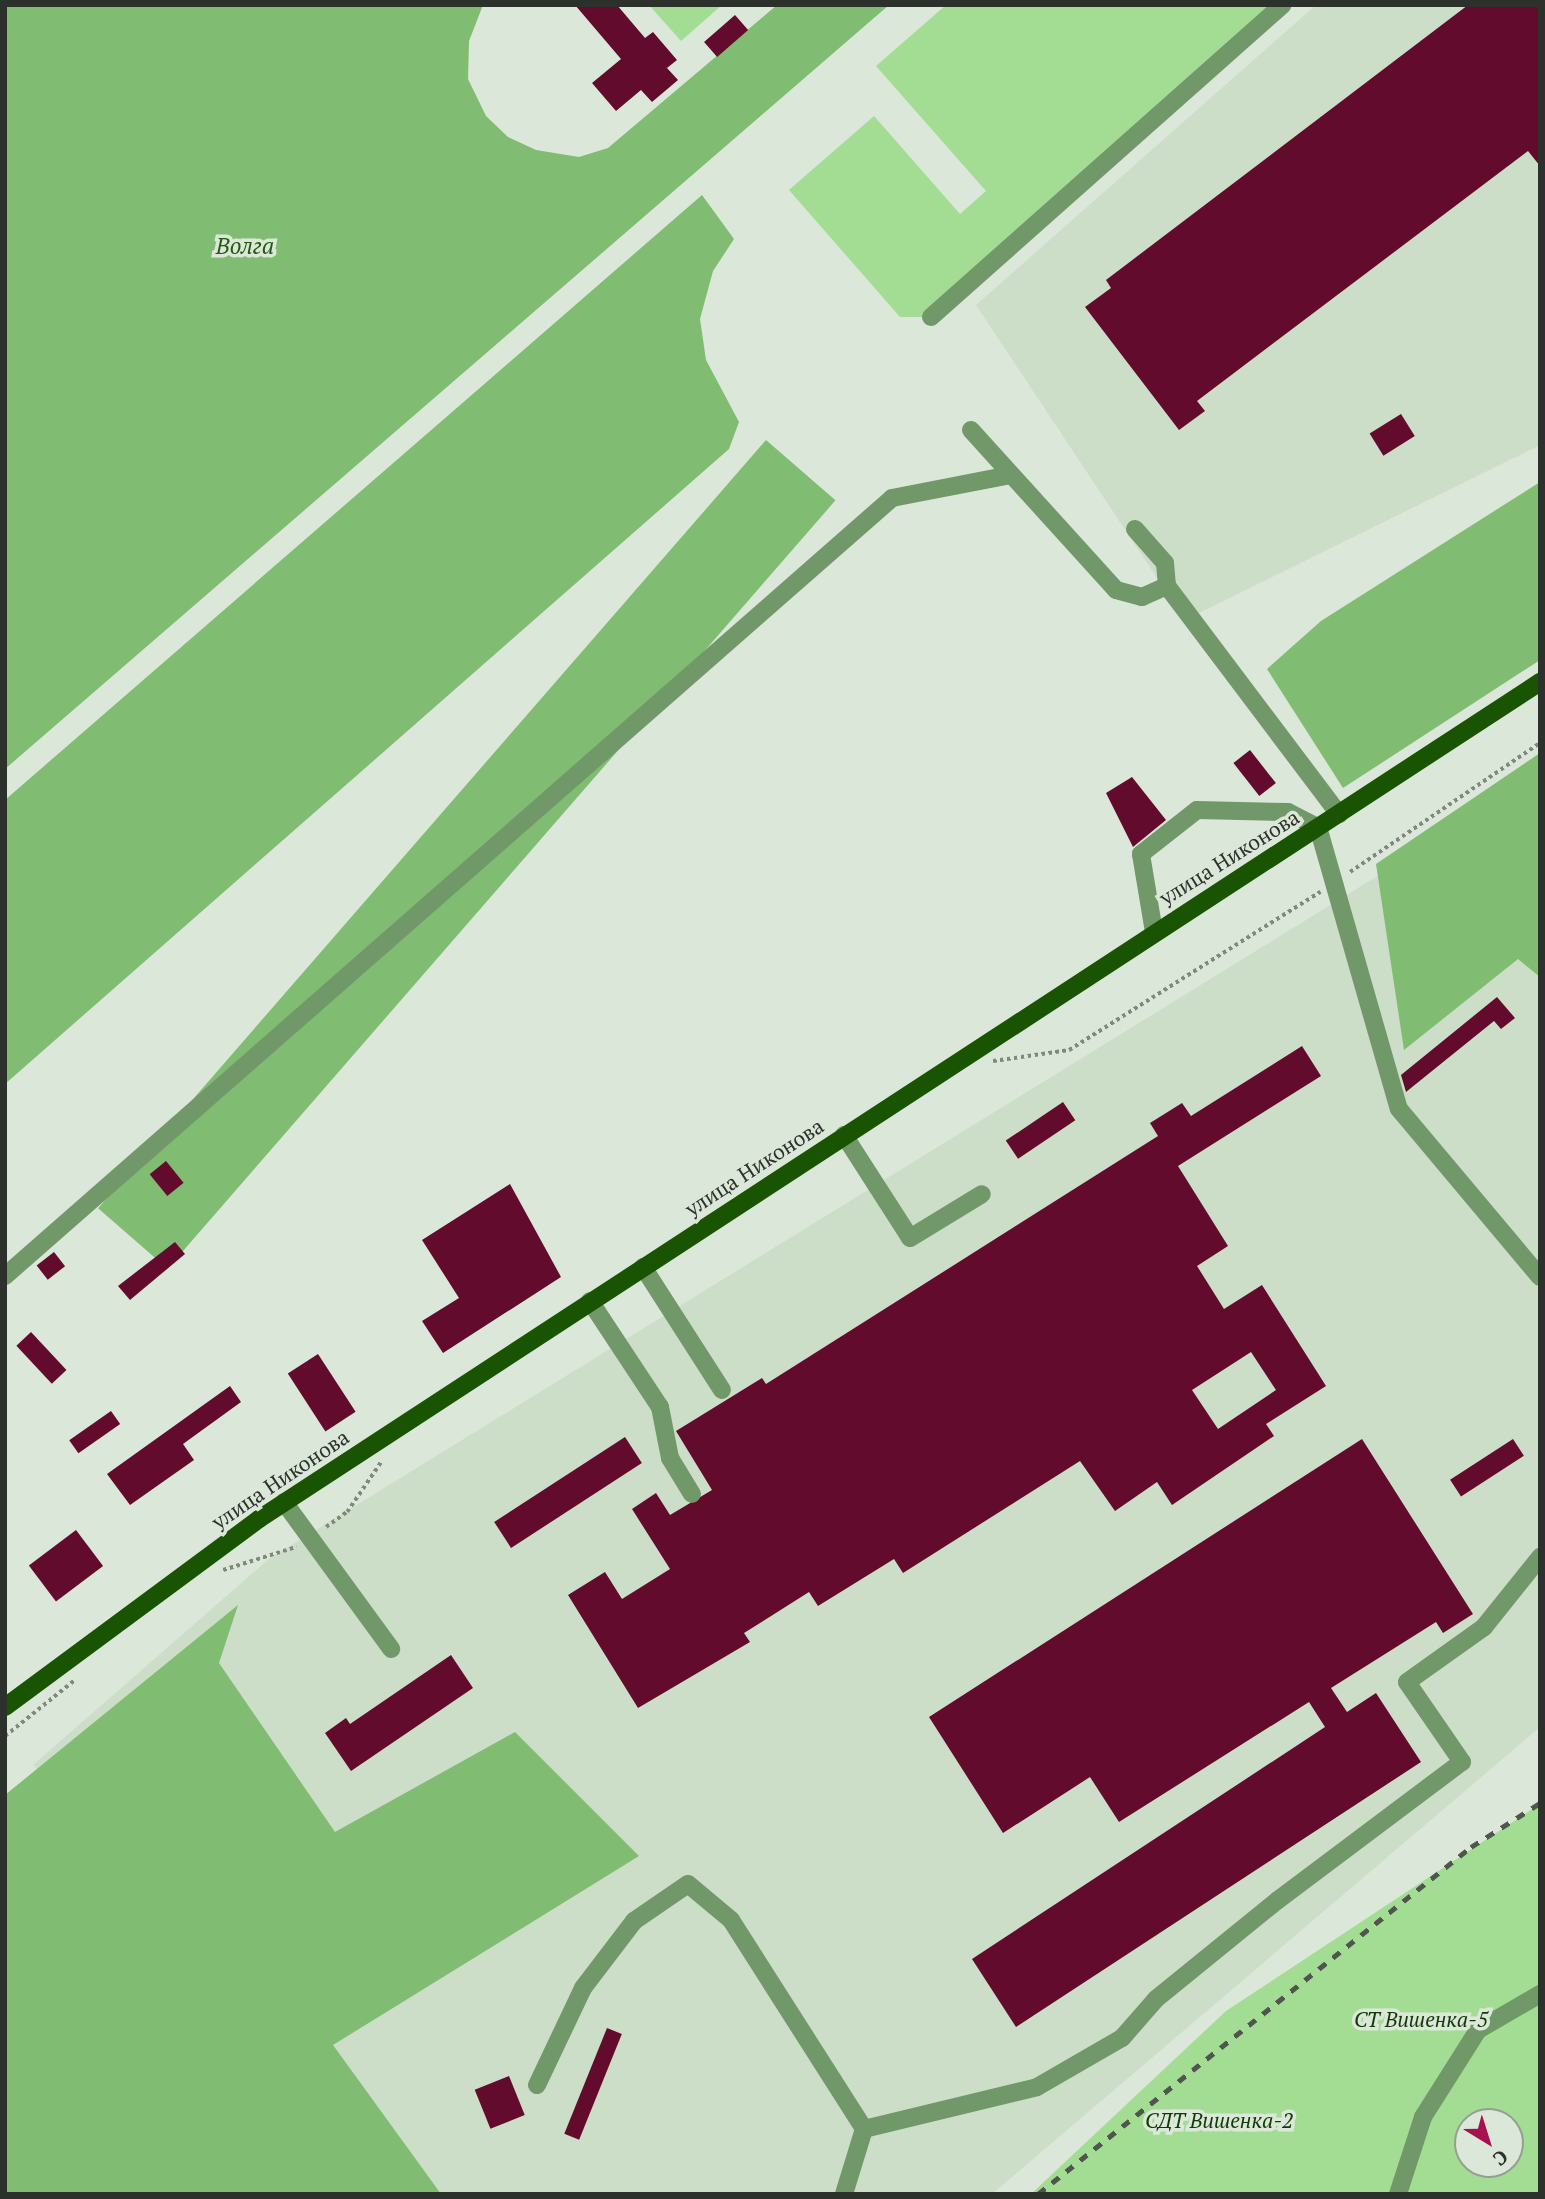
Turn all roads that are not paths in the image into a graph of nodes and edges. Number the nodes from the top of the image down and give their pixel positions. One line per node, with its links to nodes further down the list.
1 (1283, 5): 2 (street)
2 (931, 317)
3 (971, 430): 4 (street)
4 (1010, 475): 6 (street); 14 (street)
5 (1135, 529): 6 (street)
6 (1167, 586): 8 (street)
7 (1540, 682): 8 (main road, улица Никонова)
8 (1339, 814): 9 (main road, улица Никонова)
9 (1318, 827): 10 (main road, улица Никонова); 10 (street); 15 (street)
10 (1154, 932): 11 (main road, улица Никонова)
11 (845, 1135): 12 (street); 13 (main road, улица Никонова)
12 (982, 1194)
13 (643, 1267): 16 (main road, улица Никонова); 17 (street)
14 (5, 1276)
15 (1540, 1277)
16 (590, 1301): 18 (street); 19 (main road, улица Никонова)
17 (722, 1390)
18 (692, 1494)
19 (284, 1502): 21 (street); 22 (main road, улица Никонова)
20 (1540, 1557): 25 (street)
21 (391, 1649)
22 (5, 1707)
23 (1540, 1994): 27 (street)
24 (537, 2085): 25 (street)
25 (864, 2129): 26 (street)
26 (844, 2194)
27 (1398, 2194)

